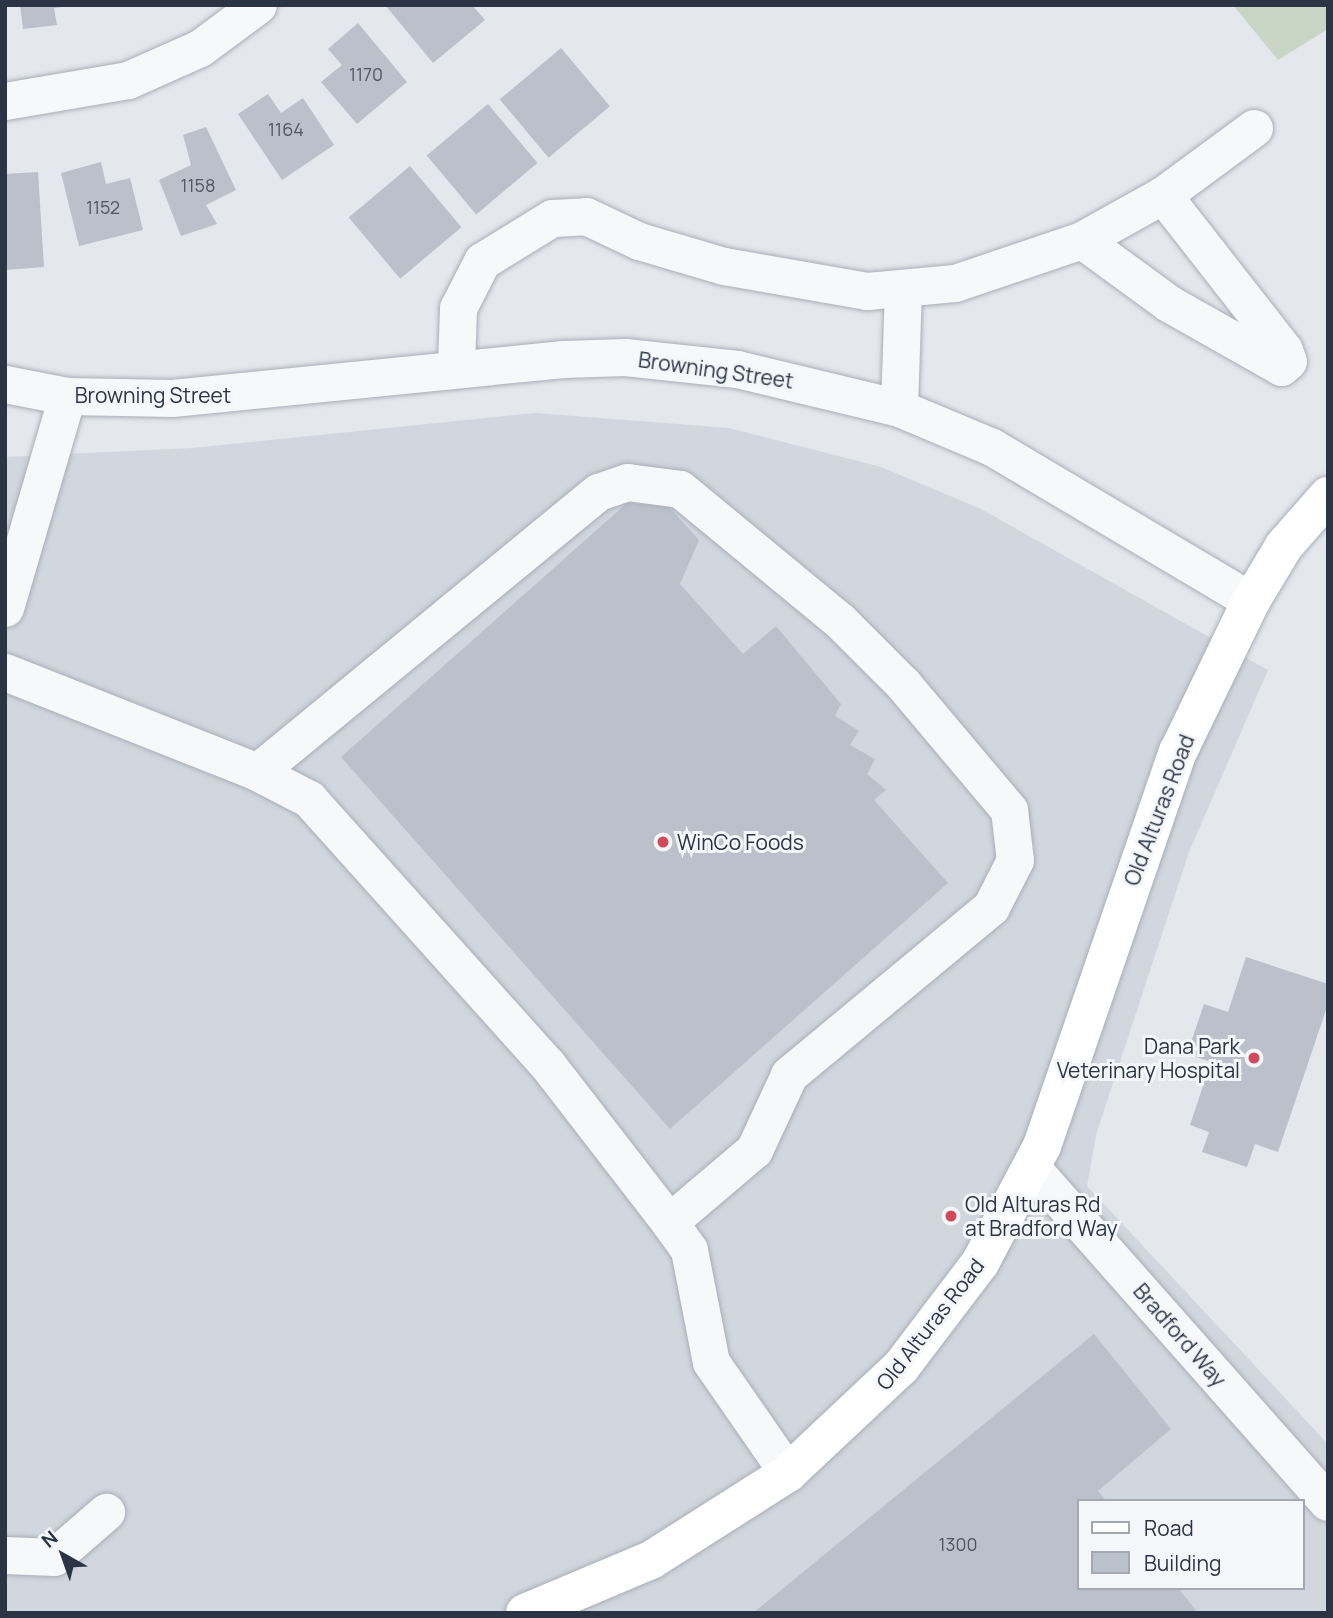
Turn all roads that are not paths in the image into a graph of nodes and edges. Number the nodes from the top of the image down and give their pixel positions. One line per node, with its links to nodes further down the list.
1 (258, 5): 2 (street)
2 (5, 101)
3 (1254, 128): 4 (street)
4 (1163, 195): 5 (street); 5 (street)
5 (1082, 240): 6 (street)
6 (903, 288): 7 (street); 10 (street)
7 (456, 366): 9 (street, Browning Street); 10 (street, Browning Street)
8 (5, 384): 9 (street, Browning Street)
9 (67, 396): 13 (street)
10 (898, 408): 12 (street, Browning Street)
11 (1328, 496): 12 (main road, Old Alturas Road)
12 (1251, 601): 16 (main road, Old Alturas Road)
13 (5, 608)
14 (5, 671): 15 (street)
15 (257, 772): 17 (street); 17 (street)
16 (1032, 1168): 18 (main road, Old Alturas Road); 19 (street, Bradford Way)
17 (669, 1222): 18 (street)
18 (788, 1473): 22 (main road, Old Alturas Road)
19 (1328, 1502)
20 (106, 1512): 21 (street)
21 (5, 1555)
22 (525, 1613)

